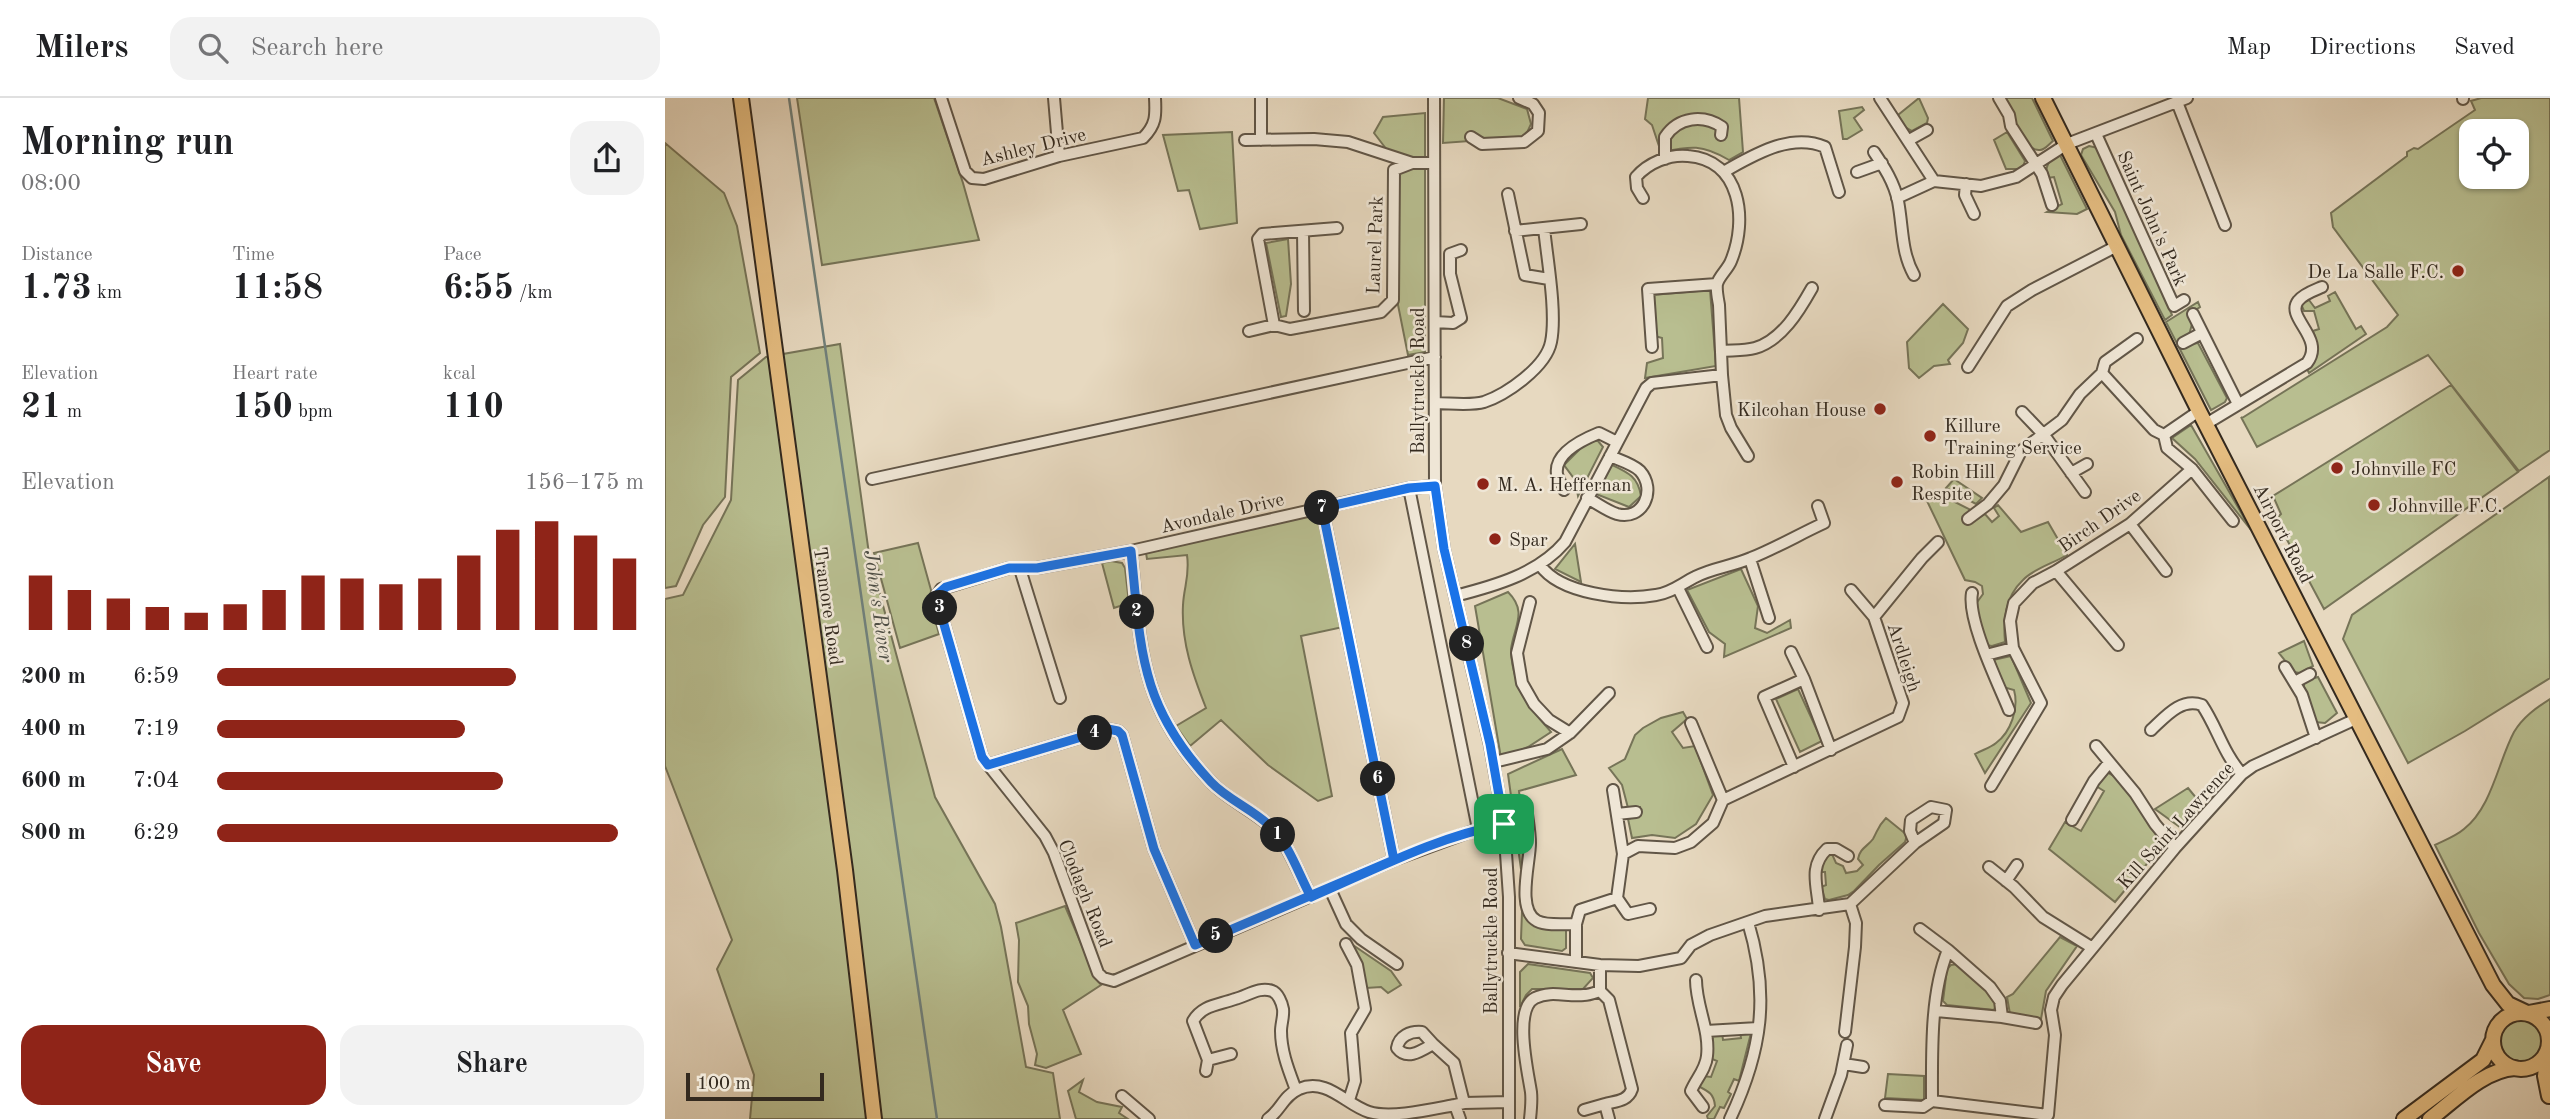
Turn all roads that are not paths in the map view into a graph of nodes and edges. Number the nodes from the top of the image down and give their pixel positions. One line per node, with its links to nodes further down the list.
1 (741, 98): 193 (main road, Tramore Road)
2 (941, 98): 21 (street, Ashley Drive)
3 (1054, 98): 21 (street)
4 (1155, 98): 21 (street, Ashley Drive)
5 (1261, 98): 17 (street)
6 (1434, 98): 24 (street, Ballytruckle Road)
7 (1519, 98): 15 (street)
8 (1879, 98): 18 (street)
9 (1999, 98): 26 (street)
10 (2043, 98): 19 (main road, Airport Road)
11 (2182, 100): 13 (street, Saint John's Park); 38 (street)
12 (1927, 130): 18 (street)
13 (2096, 134): 19 (street, Saint John's Park); 50 (street, Saint John's Park)
14 (1721, 135): 22 (street)
15 (1471, 137)
16 (1245, 140): 17 (street)
17 (1261, 140): 23 (street)
18 (1909, 140): 29 (street)
19 (2067, 144): 26 (street, Saint John's Park); 43 (main road, Airport Road)
20 (1874, 152): 25 (street)
21 (1059, 156)
22 (1665, 159): 27 (street); 33 (street)
23 (1412, 163): 24 (street); 54 (street, Laurel Park)
24 (1434, 163): 53 (street, Ballytruckle Road)
25 (1881, 163): 28 (street); 34 (street)
26 (2036, 166): 30 (street, Saint John's Park); 35 (street)
27 (1725, 171): 31 (street); 47 (street)
28 (1857, 172)
29 (1934, 181): 30 (street, Saint John's Park); 34 (street)
30 (1966, 184): 36 (street)
31 (1839, 191)
32 (1508, 194): 42 (street)
33 (1643, 198)
34 (1898, 198): 45 (street)
35 (2052, 205)
36 (1973, 214)
37 (1581, 224): 40 (street)
38 (2225, 225)
39 (1337, 228): 41 (street, Laurel Park)
40 (1544, 228): 42 (street); 46 (street)
41 (1303, 231): 51 (street); 54 (street, Laurel Park)
42 (1515, 231): 46 (street)
43 (2117, 246): 62 (street); 68 (main road, Airport Road)
44 (1461, 250): 53 (street)
45 (1914, 275)
46 (1549, 279): 65 (street)
47 (1717, 284): 59 (street); 60 (street)
48 (2322, 287): 66 (street)
49 (1812, 288): 60 (street)
50 (2185, 300)
51 (1304, 311)
52 (2193, 314): 56 (street)
53 (1435, 322): 61 (street, Ballytruckle Road)
54 (1275, 325): 55 (street, Laurel Park)
55 (1249, 331)
56 (2202, 332): 58 (street); 66 (street)
57 (2137, 339): 63 (street)
58 (2183, 343)
59 (1652, 347)
60 (1721, 351): 64 (street)
61 (1435, 356): 65 (street, Ballytruckle Road); 77 (street)
62 (1968, 367)
63 (2102, 373): 69 (street); 70 (street)
64 (1722, 375): 71 (street); 73 (street)
65 (1435, 403): 78 (street, Ballytruckle Road)
66 (2238, 404): 68 (street)
67 (2022, 412): 69 (street)
68 (2202, 417): 70 (street); 115 (main road, Airport Road)
69 (2044, 435): 76 (street); 85 (street)
70 (2164, 435): 75 (street)
71 (1617, 442): 72 (street); 80 (street)
72 (1610, 456): 82 (street); 82 (street)
73 (1748, 456)
74 (2087, 464): 76 (street)
75 (2192, 468): 86 (street); 87 (street, Birch Drive)
76 (2071, 473): 81 (street)
77 (871, 479)
78 (1435, 486): 79 (street, Avondale Drive); 99 (street, Ballytruckle Road)
79 (1409, 488): 84 (street, Avondale Drive); 135 (street)
80 (1564, 489)
81 (2085, 492)
82 (1587, 498): 91 (street)
83 (1818, 506): 90 (street)
84 (1322, 508): 89 (street, Avondale Drive); 140 (street)
85 (1968, 519)
86 (2233, 521)
87 (2130, 524): 93 (street); 94 (street, Birch Drive)
88 (1938, 542): 101 (street, Ardleigh)
89 (1131, 551): 92 (street, Avondale Drive); 145 (street)
90 (1750, 559): 95 (street); 102 (street)
91 (1540, 565): 95 (street); 99 (street)
92 (1020, 569): 98 (street, Avondale Drive); 113 (street)
93 (2166, 570)
94 (2056, 571): 103 (street); 105 (street, Birch Drive)
95 (1678, 588): 104 (street)
96 (1851, 590): 101 (street, Ardleigh)
97 (1972, 593): 107 (street)
98 (938, 594): 124 (street, Clodagh Road)
99 (1455, 596): 122 (street, Ballytruckle Road)
100 (1530, 602): 117 (street)
101 (1874, 617): 121 (street, Ardleigh)
102 (1769, 618)
103 (2118, 645)
104 (1707, 647)
105 (2013, 648): 107 (street); 127 (street)
106 (1791, 652): 110 (street)
107 (1986, 655): 114 (street)
108 (2285, 667): 111 (street)
109 (2310, 674): 111 (street)
110 (1804, 679): 121 (street); 125 (street)
111 (2295, 681): 119 (street)
112 (1609, 693): 117 (street)
113 (1060, 698)
114 (2009, 710)
115 (2356, 719): 119 (street, Kill Saint Lawrence); 162 (main road, Airport Road)
116 (2151, 730): 126 (street)
117 (1570, 733): 122 (street)
118 (1684, 738): 129 (street)
119 (2316, 738): 126 (street, Kill Saint Lawrence)
120 (2096, 746): 123 (street)
121 (1831, 750): 125 (street, Ardleigh)
122 (1494, 762): 134 (street, Ballytruckle Road)
123 (2108, 764): 133 (street); 137 (street)
124 (988, 765): 154 (street, Clodagh Road); 154 (street)
125 (1794, 767): 129 (street, Ardleigh)
126 (2242, 774): 137 (street, Kill Saint Lawrence)
127 (1991, 786)
128 (1613, 790): 132 (street)
129 (1723, 800): 138 (street)
130 (1526, 805): 151 (street)
131 (1636, 812): 132 (street)
132 (1617, 814): 138 (street)
133 (2071, 820)
134 (1504, 824): 135 (street); 157 (street, Ballytruckle Road)
135 (1478, 829): 140 (street)
136 (1915, 843): 147 (street)
137 (2175, 848): 155 (street, Kill Saint Lawrence)
138 (1623, 854): 146 (street)
139 (1848, 856): 149 (street)
140 (1394, 860): 144 (street)
141 (2017, 865): 143 (street)
142 (1989, 867): 143 (street)
143 (2006, 881): 155 (street)
144 (1330, 889): 145 (street); 159 (street)
145 (1311, 897): 154 (street)
146 (1617, 898): 148 (street); 151 (street)
147 (1850, 904): 149 (street); 171 (street)
148 (1650, 909)
149 (1819, 910): 150 (street)
150 (1748, 922): 160 (street); 169 (street)
151 (1576, 924): 158 (street)
152 (1920, 929): 156 (street)
153 (1346, 944): 183 (street)
154 (1195, 945)
155 (2091, 947): 192 (street, Kill Saint Lawrence)
156 (1948, 950): 165 (street); 167 (street)
157 (1508, 954): 158 (street); 185 (street, Ballytruckle Road)
158 (1576, 962): 160 (street)
159 (1397, 964)
160 (1600, 965): 163 (street)
161 (1696, 980): 170 (street)
162 (2493, 985): 166 (main road, Airport Road); 172 (main road, Airport Road)
163 (1600, 991): 187 (street); 197 (street)
164 (2550, 1009): 166 (main road)
165 (1936, 1011): 167 (street); 184 (street)
166 (2527, 1012): 172 (main road); 175 (main road)
167 (2002, 1017): 168 (street)
168 (2036, 1023)
169 (1758, 1028): 170 (street); 199 (street)
170 (1706, 1031): 189 (street)
171 (1845, 1032)
172 (2495, 1033): 179 (main road); 201 (main road)
173 (1433, 1044): 186 (street)
174 (1847, 1045): 177 (street)
175 (2549, 1047): 179 (main road); 182 (main road)
176 (1231, 1054): 180 (street)
177 (1844, 1064): 178 (street); 200 (street)
178 (1863, 1067)
179 (2517, 1069): 182 (main road); 202 (main road)
180 (1296, 1090): 183 (street); 191 (street)
181 (1122, 1096): 194 (street)
182 (2550, 1097)
183 (1349, 1100): 186 (street)
184 (1932, 1101): 188 (street); 192 (street)
185 (1509, 1102): 186 (street); 196 (street, Ballytruckle Road)
186 (1460, 1104): 195 (street)
187 (1605, 1104): 190 (street); 198 (street)
188 (1885, 1105)
189 (1703, 1107)
190 (1584, 1110)
191 (1274, 1117)
192 (2047, 1117)
193 (874, 1119)
194 (1149, 1119)
195 (1460, 1119)
196 (1509, 1119)
197 (1530, 1119)
198 (1609, 1119)
199 (1730, 1119)
200 (1825, 1119)
201 (2405, 1119)
202 (2430, 1119)

